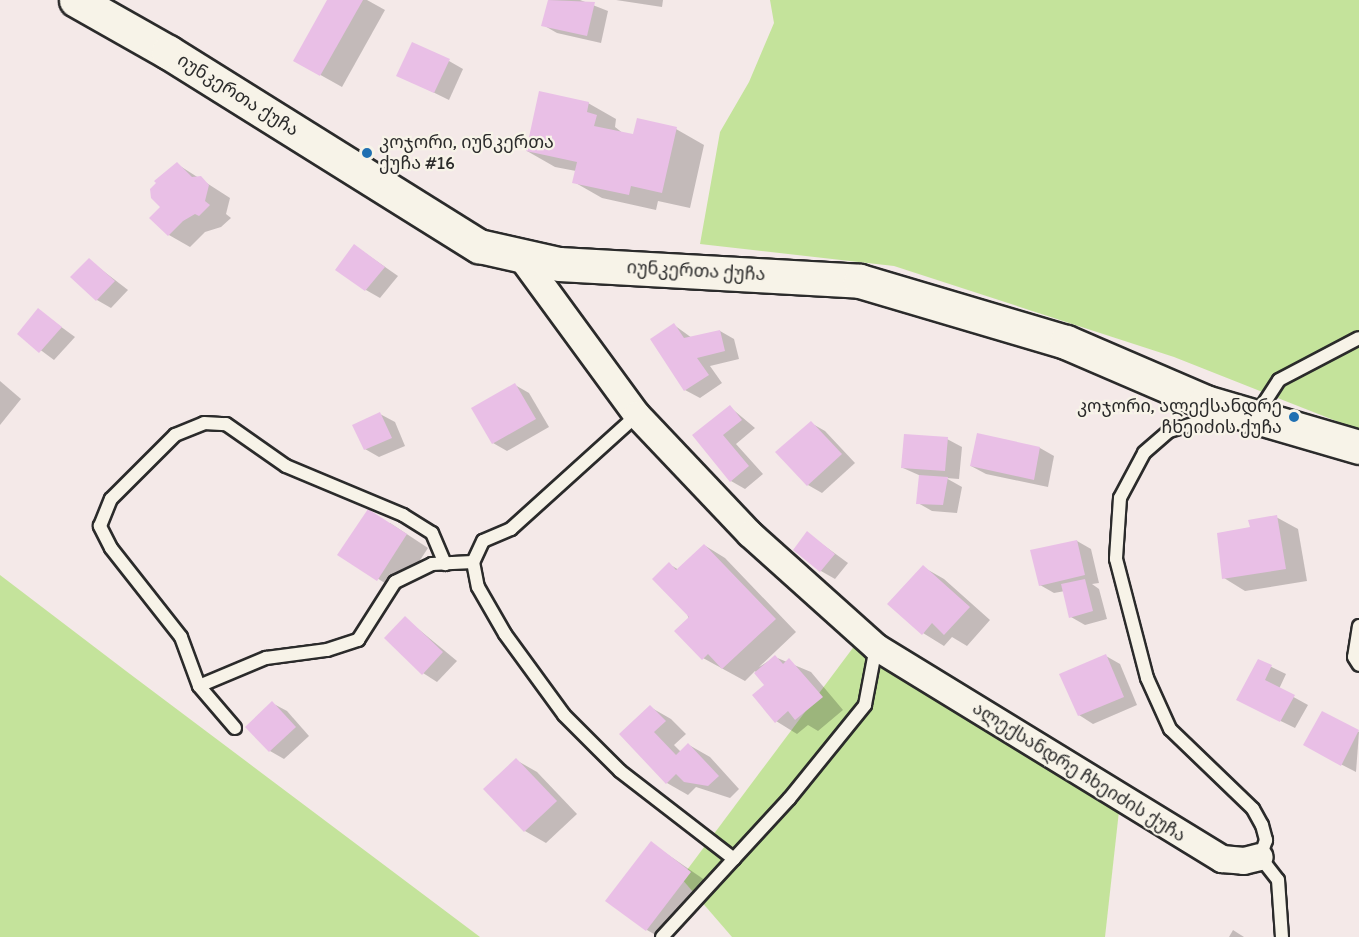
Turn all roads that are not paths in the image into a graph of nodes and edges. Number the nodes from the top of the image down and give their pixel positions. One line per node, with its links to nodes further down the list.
1 (76, 0): 2 (main road, იუნკერთა ქუჩა)
2 (522, 258): 4 (street, ალექსანდრე ჩხეიძის ქუჩა); 5 (main road, იუნკერთა ქუჩა)
3 (1359, 338): 5 (lane)
4 (637, 415): 7 (lane); 10 (street, ალექსანდრე ჩხეიძის ქუჩა)
5 (1244, 416): 6 (main road, იუნკერთა ქუჩა); 14 (lane)
6 (1359, 447)
7 (473, 562): 8 (lane); 15 (lane)
8 (445, 564): 12 (lane); 12 (lane)
9 (1359, 626): 11 (lane)
10 (876, 647): 14 (street, ალექსანდრე ჩხეიძის ქუჩა); 15 (lane)
11 (1359, 666)
12 (199, 686): 13 (lane)
13 (235, 728)
14 (1260, 857): 17 (lane)
15 (734, 859): 16 (lane)
16 (662, 937)
17 (1282, 937)

